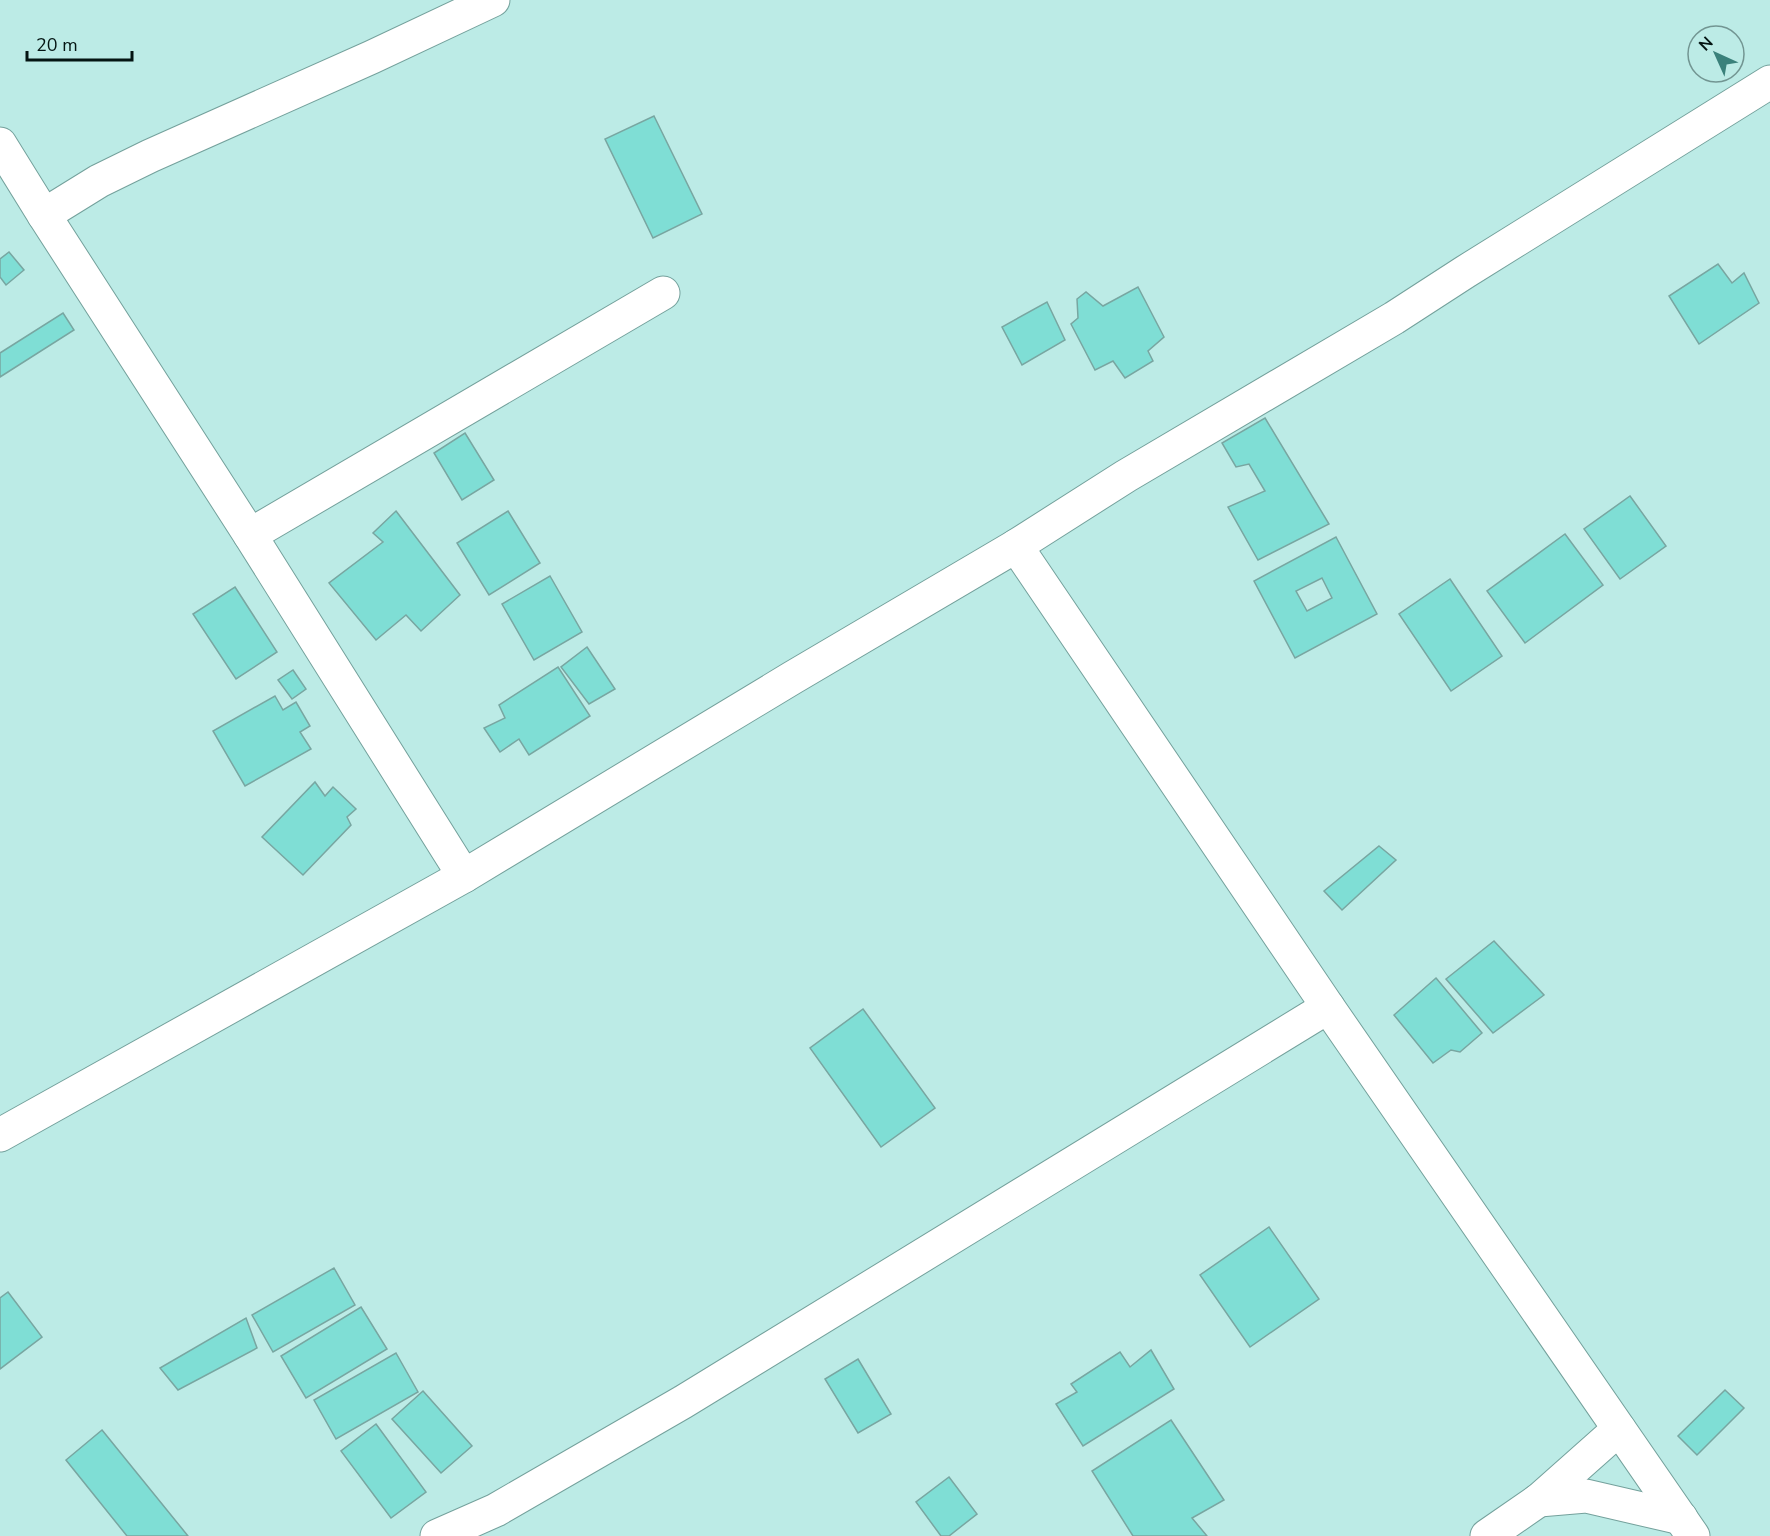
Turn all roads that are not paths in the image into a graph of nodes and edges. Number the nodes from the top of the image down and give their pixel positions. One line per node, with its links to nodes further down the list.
1 (493, 0): 4 (street)
2 (1770, 82): 7 (street)
3 (0, 144): 4 (street)
4 (44, 215): 6 (street)
5 (663, 293): 6 (street)
6 (250, 535): 8 (street)
7 (1016, 546): 8 (street); 9 (street)
8 (464, 876): 10 (street)
9 (1328, 1007): 11 (street); 14 (street)
10 (0, 1135)
11 (1619, 1429): 12 (street); 13 (street)
12 (1539, 1500): 13 (street); 15 (street)
13 (1687, 1527)
14 (437, 1536)
15 (1487, 1536)

